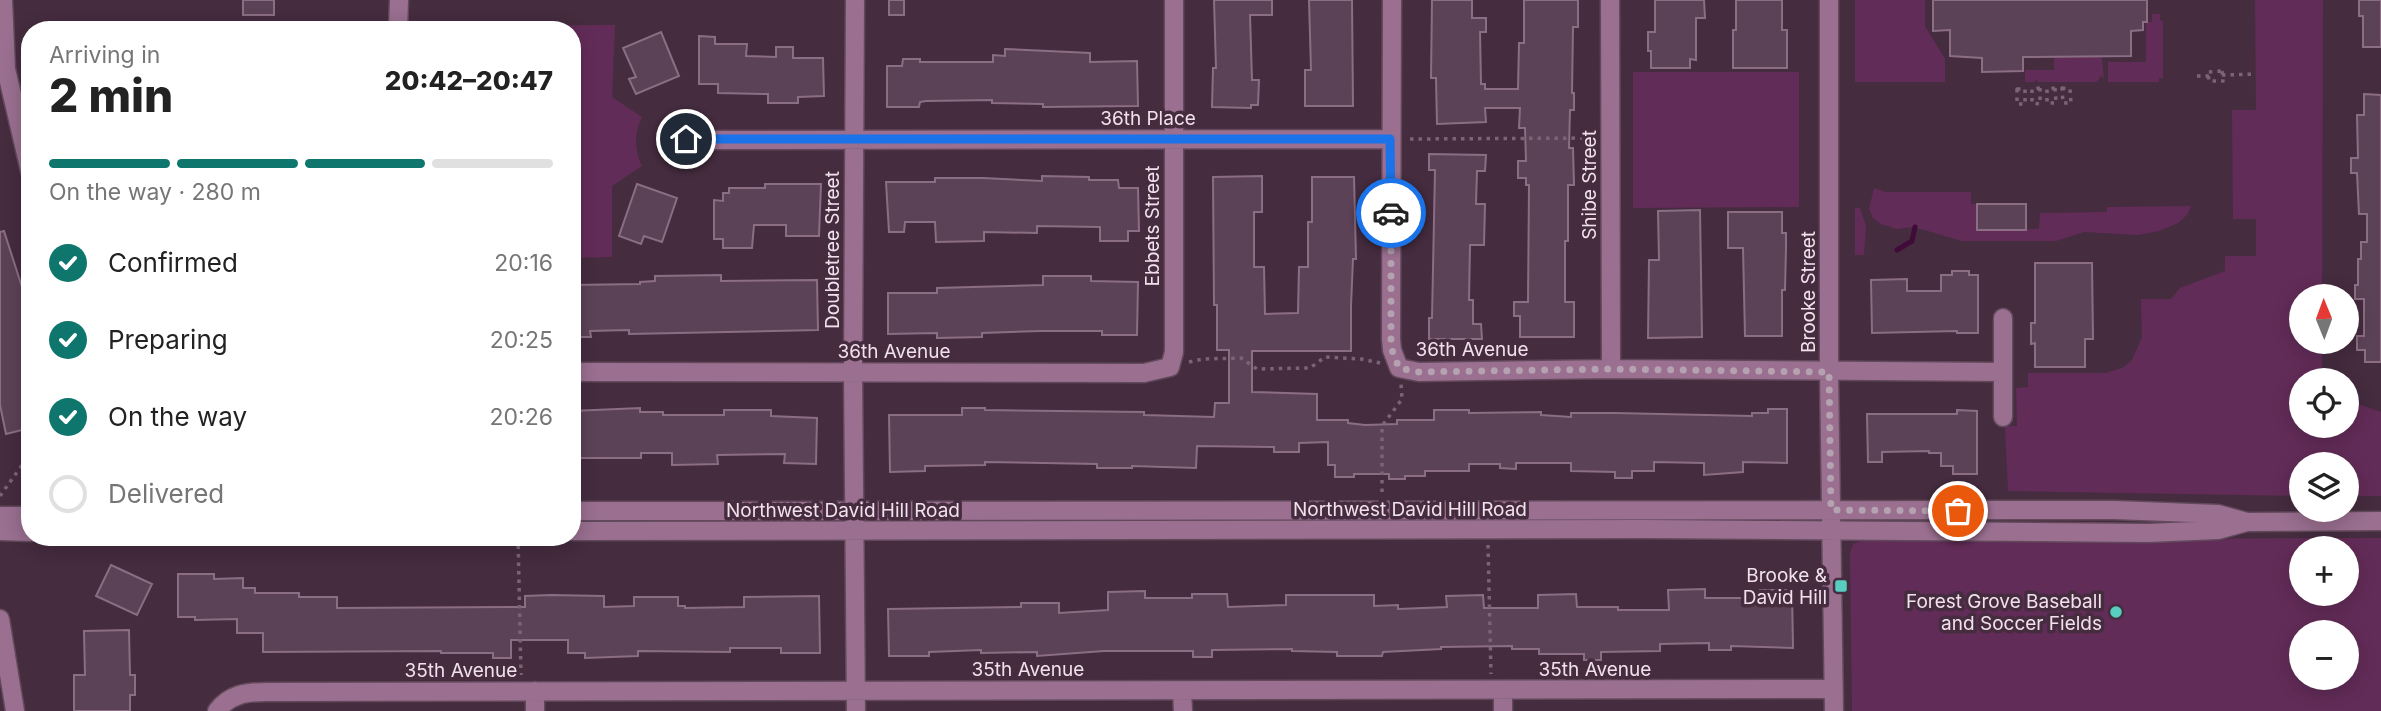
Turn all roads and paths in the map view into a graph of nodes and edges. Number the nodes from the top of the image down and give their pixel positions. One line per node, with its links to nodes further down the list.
1 (3, 0): 15 (street)
2 (399, 0): 8 (street)
3 (855, 0): 20 (street, Doubletree Street)
4 (1174, 0): 16 (street, Ebbets Street)
5 (1392, 0): 19 (street)
6 (1610, 0): 17 (street, Shibe Street)
7 (1829, 0): 27 (street, Brooke Street)
8 (398, 21)
9 (2256, 75): 10 (path)
10 (2197, 76)
11 (2062, 88): 11 (path)
12 (2017, 89): 12 (path)
13 (2032, 89): 13 (path)
14 (2047, 89): 14 (path)
15 (21, 125)
16 (1173, 138): 19 (street, 36th Place); 20 (street, 36th Place); 22 (street, Ebbets Street)
17 (1610, 138): 19 (path); 24 (street, Shibe Street)
18 (686, 139): 20 (street, 36th Place)
19 (1390, 139): 23 (street)
20 (853, 141): 26 (street, Doubletree Street)
21 (2003, 318): 28 (street)
22 (1170, 368): 23 (path, 36th Avenue); 26 (street, 36th Avenue)
23 (1399, 368): 24 (street, 36th Avenue); 32 (path)
24 (1611, 369): 27 (street, 36th Avenue)
25 (581, 372): 26 (street, 36th Avenue)
26 (852, 372): 33 (street, Doubletree Street)
27 (1829, 372): 28 (street, 36th Avenue); 34 (street, Brooke Street)
28 (2003, 372): 29 (street)
29 (2003, 417)
30 (21, 467): 31 (path)
31 (0, 496)
32 (1382, 509): 33 (street, Northwest David Hill Road); 34 (street, Northwest David Hill Road)
33 (853, 510): 35 (street, Northwest David Hill Road); 43 (street, Doubletree Street)
34 (1831, 510): 39 (street, Northwest David Hill Road); 44 (street, Brooke Street)
35 (581, 511)
36 (0, 516): 37 (street)
37 (21, 516)
38 (2381, 521): 39 (street, Northwest David Hill Road)
39 (2247, 522): 44 (street, Northwest David Hill Road)
40 (1487, 529): 43 (street, Northwest David Hill Road); 44 (street, Northwest David Hill Road); 49 (path)
41 (0, 531): 45 (street)
42 (581, 531): 43 (street, Northwest David Hill Road)
43 (853, 531): 48 (street, Doubletree Street)
44 (1831, 531): 50 (street, Brooke Street)
45 (21, 532)
46 (519, 546): 51 (path)
47 (0, 620): 54 (street)
48 (855, 690): 51 (street, 35th Avenue); 52 (street, 35th Avenue); 56 (street, Doubletree Street)
49 (1497, 690): 50 (street, 35th Avenue); 52 (street, 35th Avenue); 58 (street)
50 (1833, 690): 59 (street, Brooke Street)
51 (528, 691): 53 (street, 35th Avenue); 55 (street)
52 (1182, 691): 57 (street)
53 (221, 706)
54 (15, 711)
55 (535, 711)
56 (856, 711)
57 (1183, 711)
58 (1503, 711)
59 (1834, 711)

